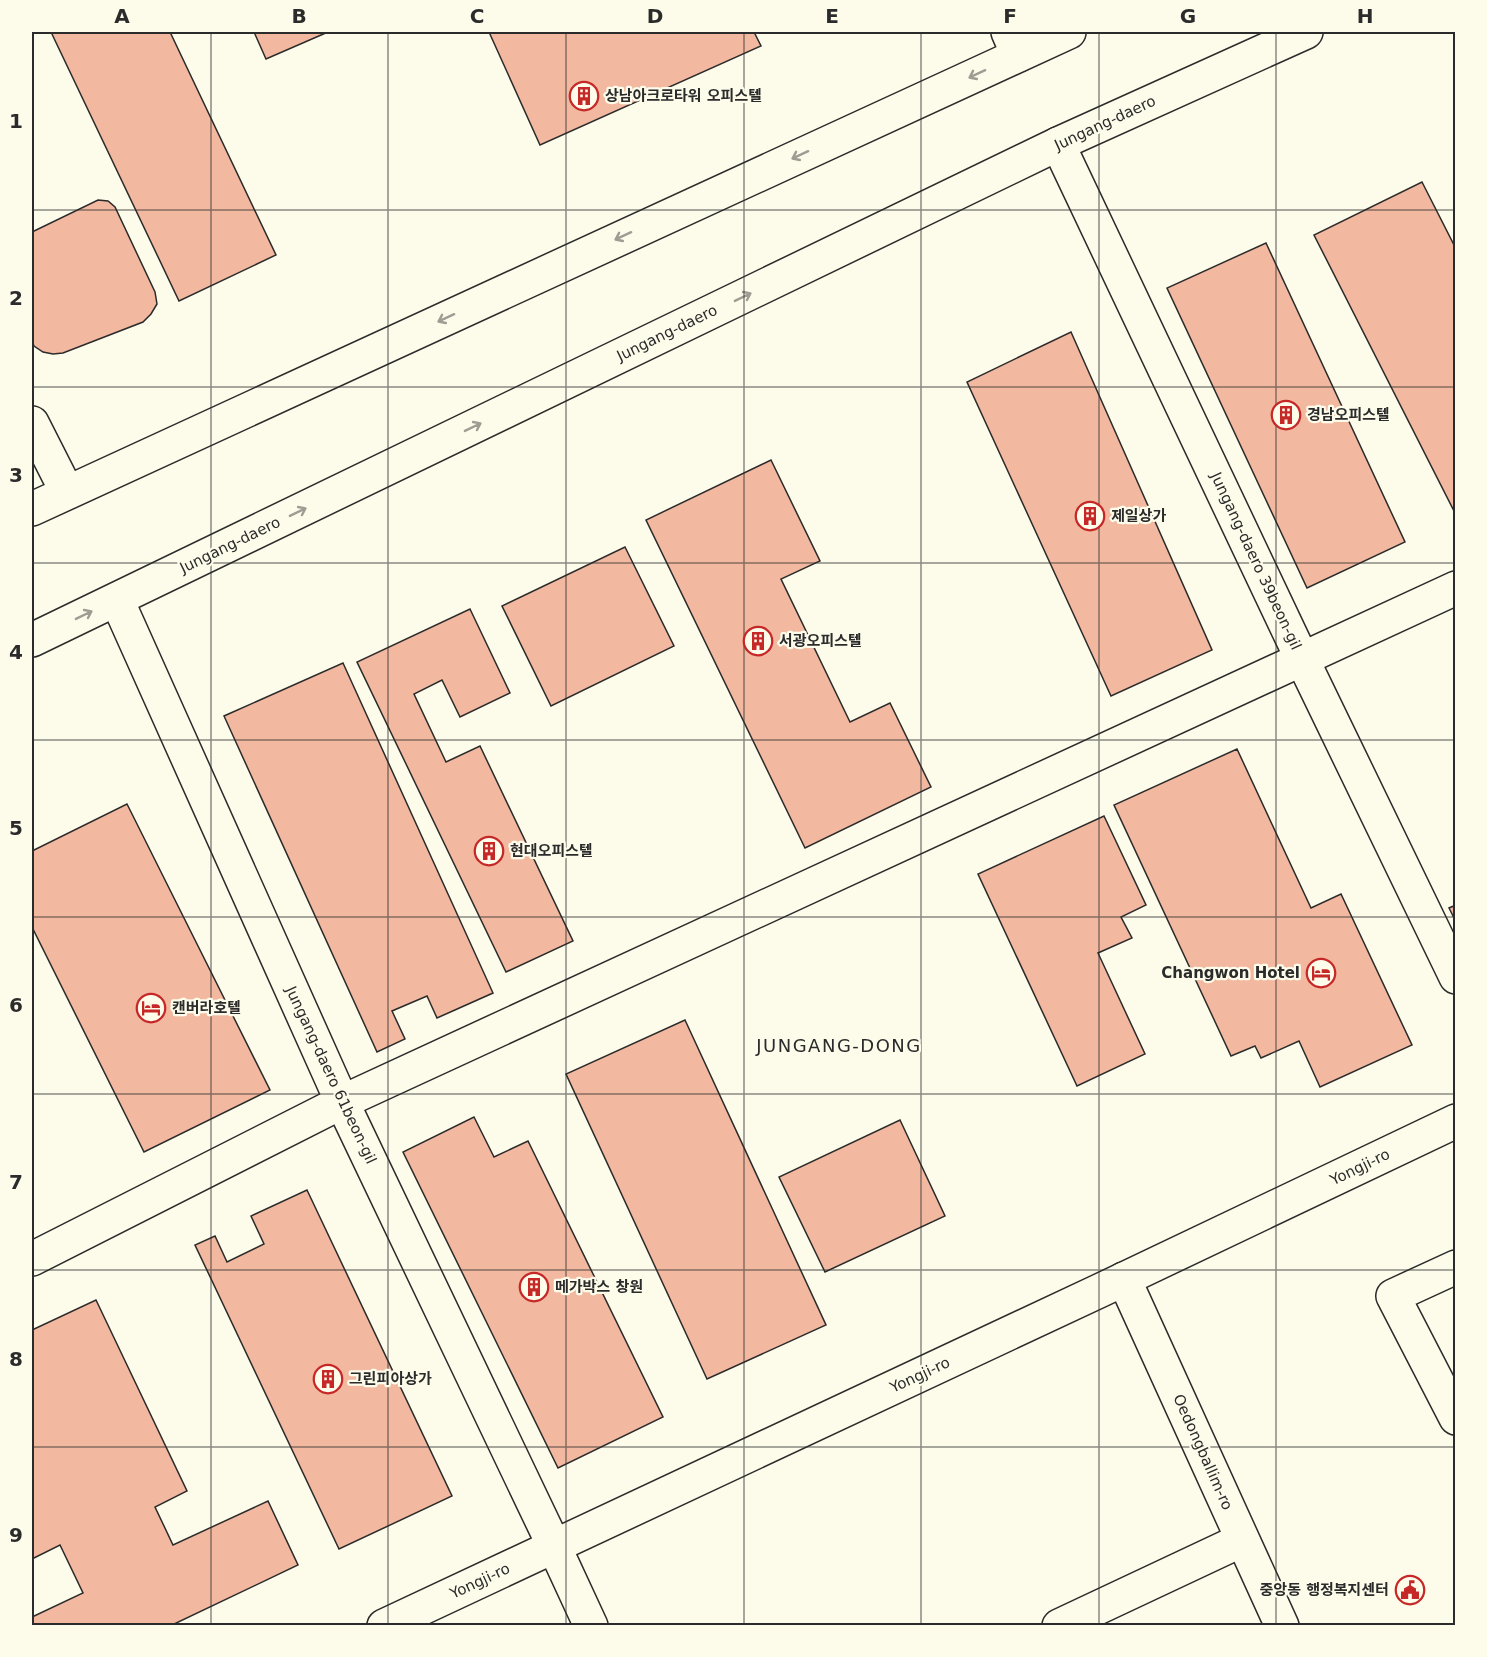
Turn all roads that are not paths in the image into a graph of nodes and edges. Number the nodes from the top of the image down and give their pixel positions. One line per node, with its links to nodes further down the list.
1 (1069, 32): 3 (street)
2 (1306, 32): 4 (street, Jungang-daero)
3 (1013, 43): 6 (street, one-way to 6)
4 (1058, 144): 9 (street, Jungang-daero, one-way to 4); 11 (street, Jungang-daero 39beon-gil)
5 (32, 423): 6 (street)
6 (67, 492): 7 (street)
7 (32, 509)
8 (1455, 588): 11 (street)
9 (117, 600): 10 (street, Jungang-daero, one-way to 9); 13 (street, Jungang-daero 61beon-gil)
10 (32, 640)
11 (1302, 659): 12 (street, Jungang-daero 39beon-gil); 13 (street)
12 (1455, 977)
13 (342, 1102): 15 (street); 20 (street, Jungang-daero 61beon-gil)
14 (1455, 1121): 17 (street, Yongji-ro)
15 (32, 1259)
16 (1455, 1267): 18 (street)
17 (1124, 1279): 19 (street, Oedongballim-ro); 20 (street, Yongji-ro)
18 (1455, 1418)
19 (1242, 1540): 23 (street); 24 (street, Oedongballim-ro)
20 (554, 1546): 21 (street, Yongji-ro); 22 (street, Jungang-daero 61beon-gil)
21 (384, 1626)
22 (591, 1626)
23 (1059, 1626)
24 (1282, 1626)

